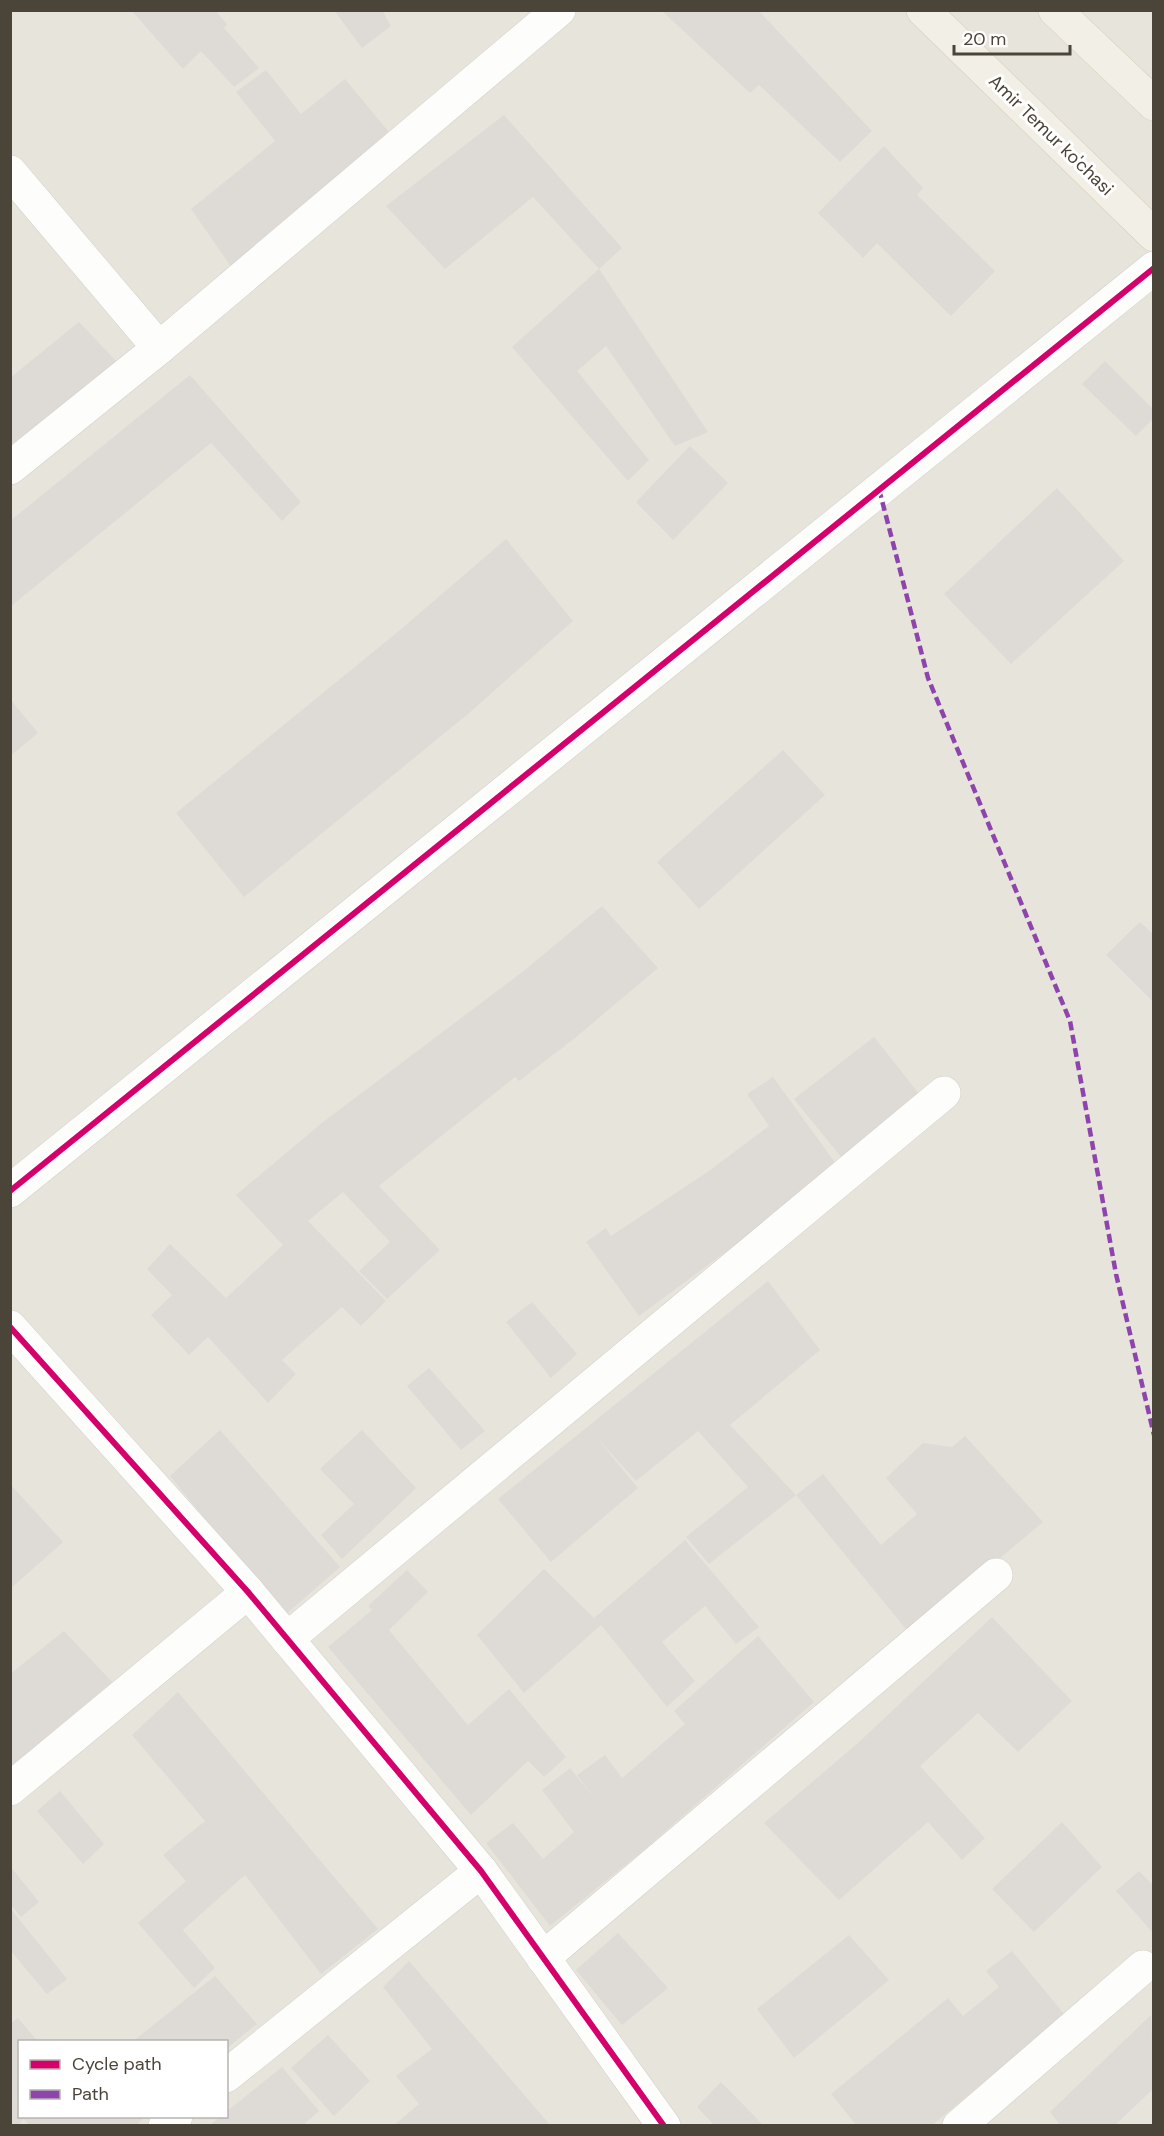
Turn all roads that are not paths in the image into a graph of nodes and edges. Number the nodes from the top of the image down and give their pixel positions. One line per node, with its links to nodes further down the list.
1 (559, 10): 8 (street)
2 (923, 10): 6 (main road, Amir Temur ko'chasi)
3 (1055, 10): 4 (main road)
4 (1154, 104)
5 (10, 172): 8 (street)
6 (1154, 235)
7 (1154, 268): 11 (street)
8 (159, 348): 9 (street)
9 (10, 468)
10 (944, 1093): 15 (street)
11 (10, 1191)
12 (10, 1327): 14 (street)
13 (996, 1575): 18 (street)
14 (248, 1592): 15 (street); 16 (street)
15 (287, 1639): 17 (street)
16 (10, 1789)
17 (481, 1871): 18 (street); 20 (street)
18 (543, 1958): 21 (street)
19 (1143, 1966): 22 (street)
20 (228, 2074)
21 (664, 2126)
22 (959, 2126)

